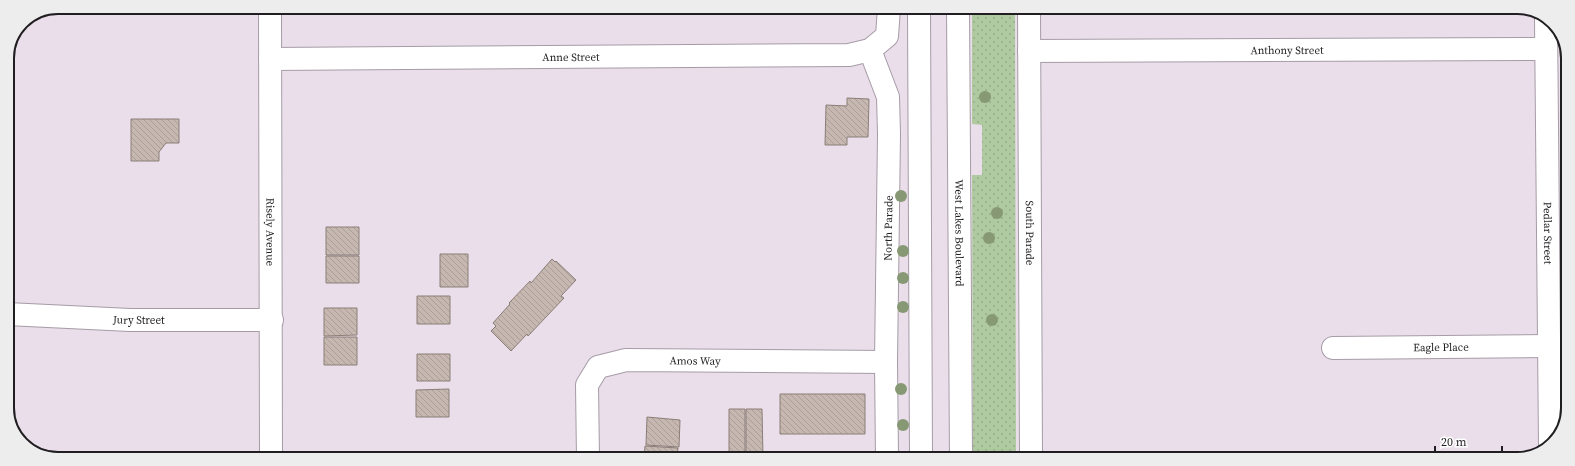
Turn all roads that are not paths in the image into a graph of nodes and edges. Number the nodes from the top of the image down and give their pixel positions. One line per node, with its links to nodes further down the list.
1 (270, 14): 10 (street, Risely Avenue)
2 (889, 14): 8 (street)
3 (919, 14): 20 (street)
4 (958, 14): 21 (street, West Lakes Boulevard)
5 (1028, 14): 9 (street, South Parade)
6 (1546, 25): 7 (street, Pedlar Street)
7 (1546, 49): 9 (street, Anthony Street); 13 (street, Pedlar Street)
8 (870, 50): 10 (street, Anne Street); 15 (street, North Parade)
9 (1029, 51): 22 (street, South Parade)
10 (270, 59): 12 (street, Risely Avenue)
11 (14, 314): 12 (street, Jury Street)
12 (272, 320): 17 (street, Risely Avenue)
13 (1549, 346): 14 (street, Eagle Place); 16 (street, Pedlar Street)
14 (1333, 348)
15 (886, 362): 18 (street, Amos Way); 19 (street, North Parade)
16 (1550, 437)
17 (272, 452)
18 (588, 452)
19 (887, 452)
20 (921, 452)
21 (961, 452)
22 (1031, 452)

